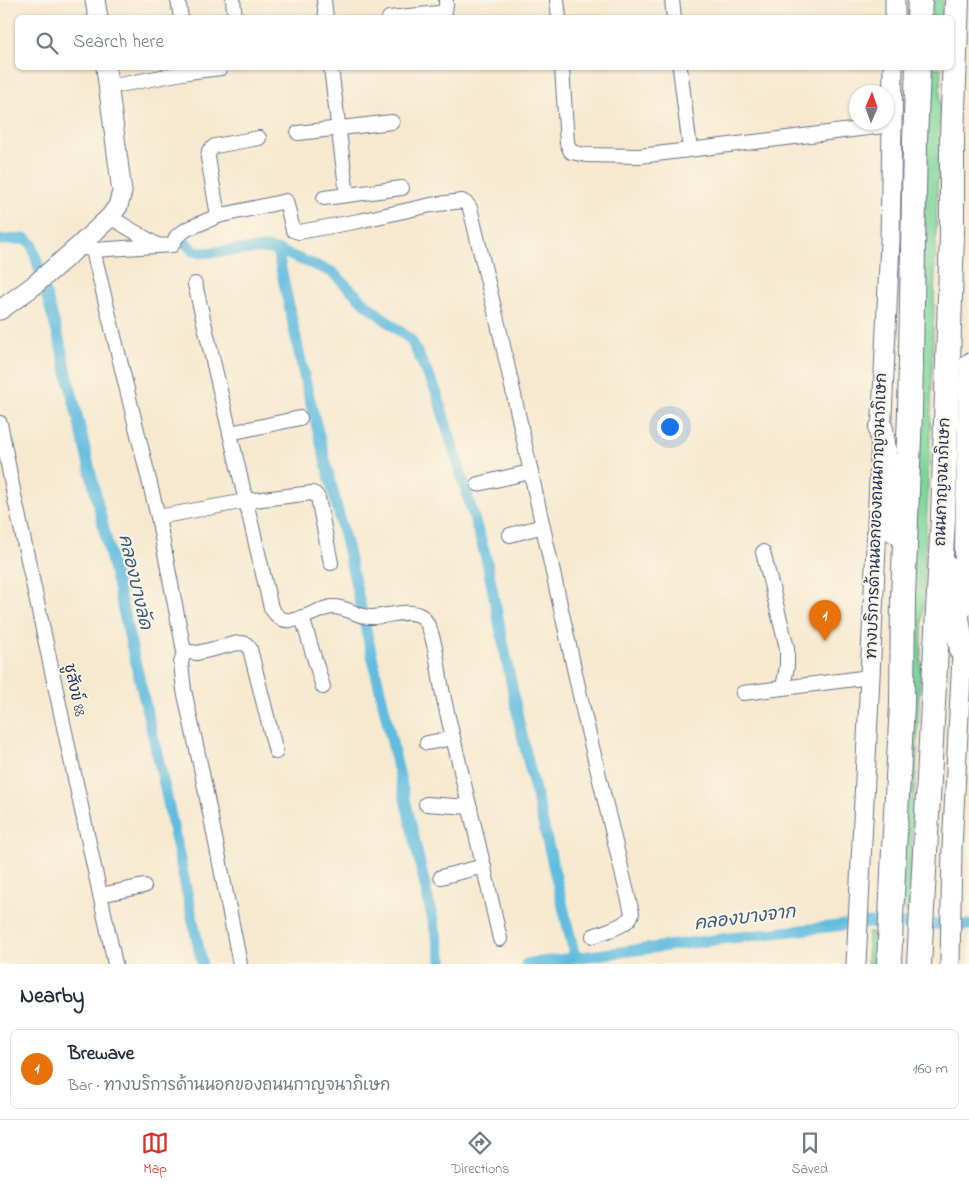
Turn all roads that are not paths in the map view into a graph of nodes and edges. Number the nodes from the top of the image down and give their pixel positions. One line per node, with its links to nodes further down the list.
1 (95, 0): 11 (main road)
2 (178, 0): 12 (street)
3 (233, 0): 13 (street)
4 (324, 0): 14 (street)
5 (446, 0): 15 (street)
6 (557, 0): 16 (street)
7 (672, 0): 17 (street)
8 (895, 0): 18 (main road)
9 (920, 0): 19 (highway)
10 (957, 0): 42 (highway, ถนนกาญจนาภิเษก)
11 (98, 15)
12 (180, 15)
13 (236, 15)
14 (326, 15)
15 (419, 15)
16 (559, 15)
17 (674, 15)
18 (895, 15)
19 (920, 15)
20 (106, 70): 28 (main road)
21 (188, 70): 28 (street)
22 (331, 70): 30 (street)
23 (562, 70): 36 (street)
24 (680, 70): 36 (street)
25 (894, 70): 27 (main road, ทางบริการด้านนอกของถนนกาญจนาภิเษก)
26 (918, 70): 61 (highway)
27 (893, 85)
28 (109, 87): 41 (main road)
29 (392, 122): 30 (street)
30 (339, 128): 33 (street); 38 (street)
31 (850, 130): 36 (street)
32 (892, 130): 50 (main road, ทางบริการด้านนอกของถนนกาญจนาภิเษก)
33 (298, 133)
34 (259, 138): 40 (street)
35 (969, 143): 42 (highway)
36 (690, 149)
37 (402, 188): 38 (street)
38 (347, 195): 39 (street)
39 (324, 198)
40 (218, 216): 43 (street); 52 (street)
41 (110, 217): 43 (street); 44 (main road)
42 (952, 234): 56 (highway, ถนนกาญจนาภิเษก)
43 (158, 245): 44 (street)
44 (86, 249): 46 (main road); 55 (street)
45 (195, 284): 51 (street)
46 (0, 310)
47 (969, 363): 64 (main road)
48 (300, 418): 51 (street)
49 (0, 422): 77 (street, ชูสังข์ 88)
50 (881, 428): 61 (highway); 65 (main road, ทางบริการด้านนอกของถนนกาญจนาภิเษก)
51 (230, 433): 54 (street)
52 (530, 472): 53 (street); 57 (street)
53 (478, 484)
54 (246, 501): 55 (street); 60 (street); 62 (street)
55 (158, 517): 63 (street)
56 (943, 518): 64 (highway); 84 (highway, ถนนกาญจนาภิเษก)
57 (543, 526): 58 (street); 78 (street)
58 (510, 535)
59 (763, 552): 67 (street)
60 (331, 563)
61 (904, 598): 83 (highway)
62 (302, 618): 66 (street); 69 (street)
63 (184, 651): 71 (street); 81 (street)
64 (962, 651): 85 (main road)
65 (870, 677): 67 (street); 82 (main road, ทางบริการด้านนอกของถนนกาญจนาภิเษก)
66 (322, 687)
67 (783, 688): 68 (street)
68 (743, 693)
69 (454, 738): 70 (street); 73 (street)
70 (428, 743)
71 (276, 752)
72 (426, 804): 73 (street)
73 (470, 807): 74 (street)
74 (484, 866): 75 (street); 79 (street)
75 (440, 877)
76 (144, 886): 77 (street)
77 (100, 895): 80 (street, ชูสังข์ 88)
78 (593, 936)
79 (500, 938)
80 (115, 964)
81 (240, 964)
82 (856, 964)
83 (889, 964)
84 (919, 964)
85 (950, 964)

